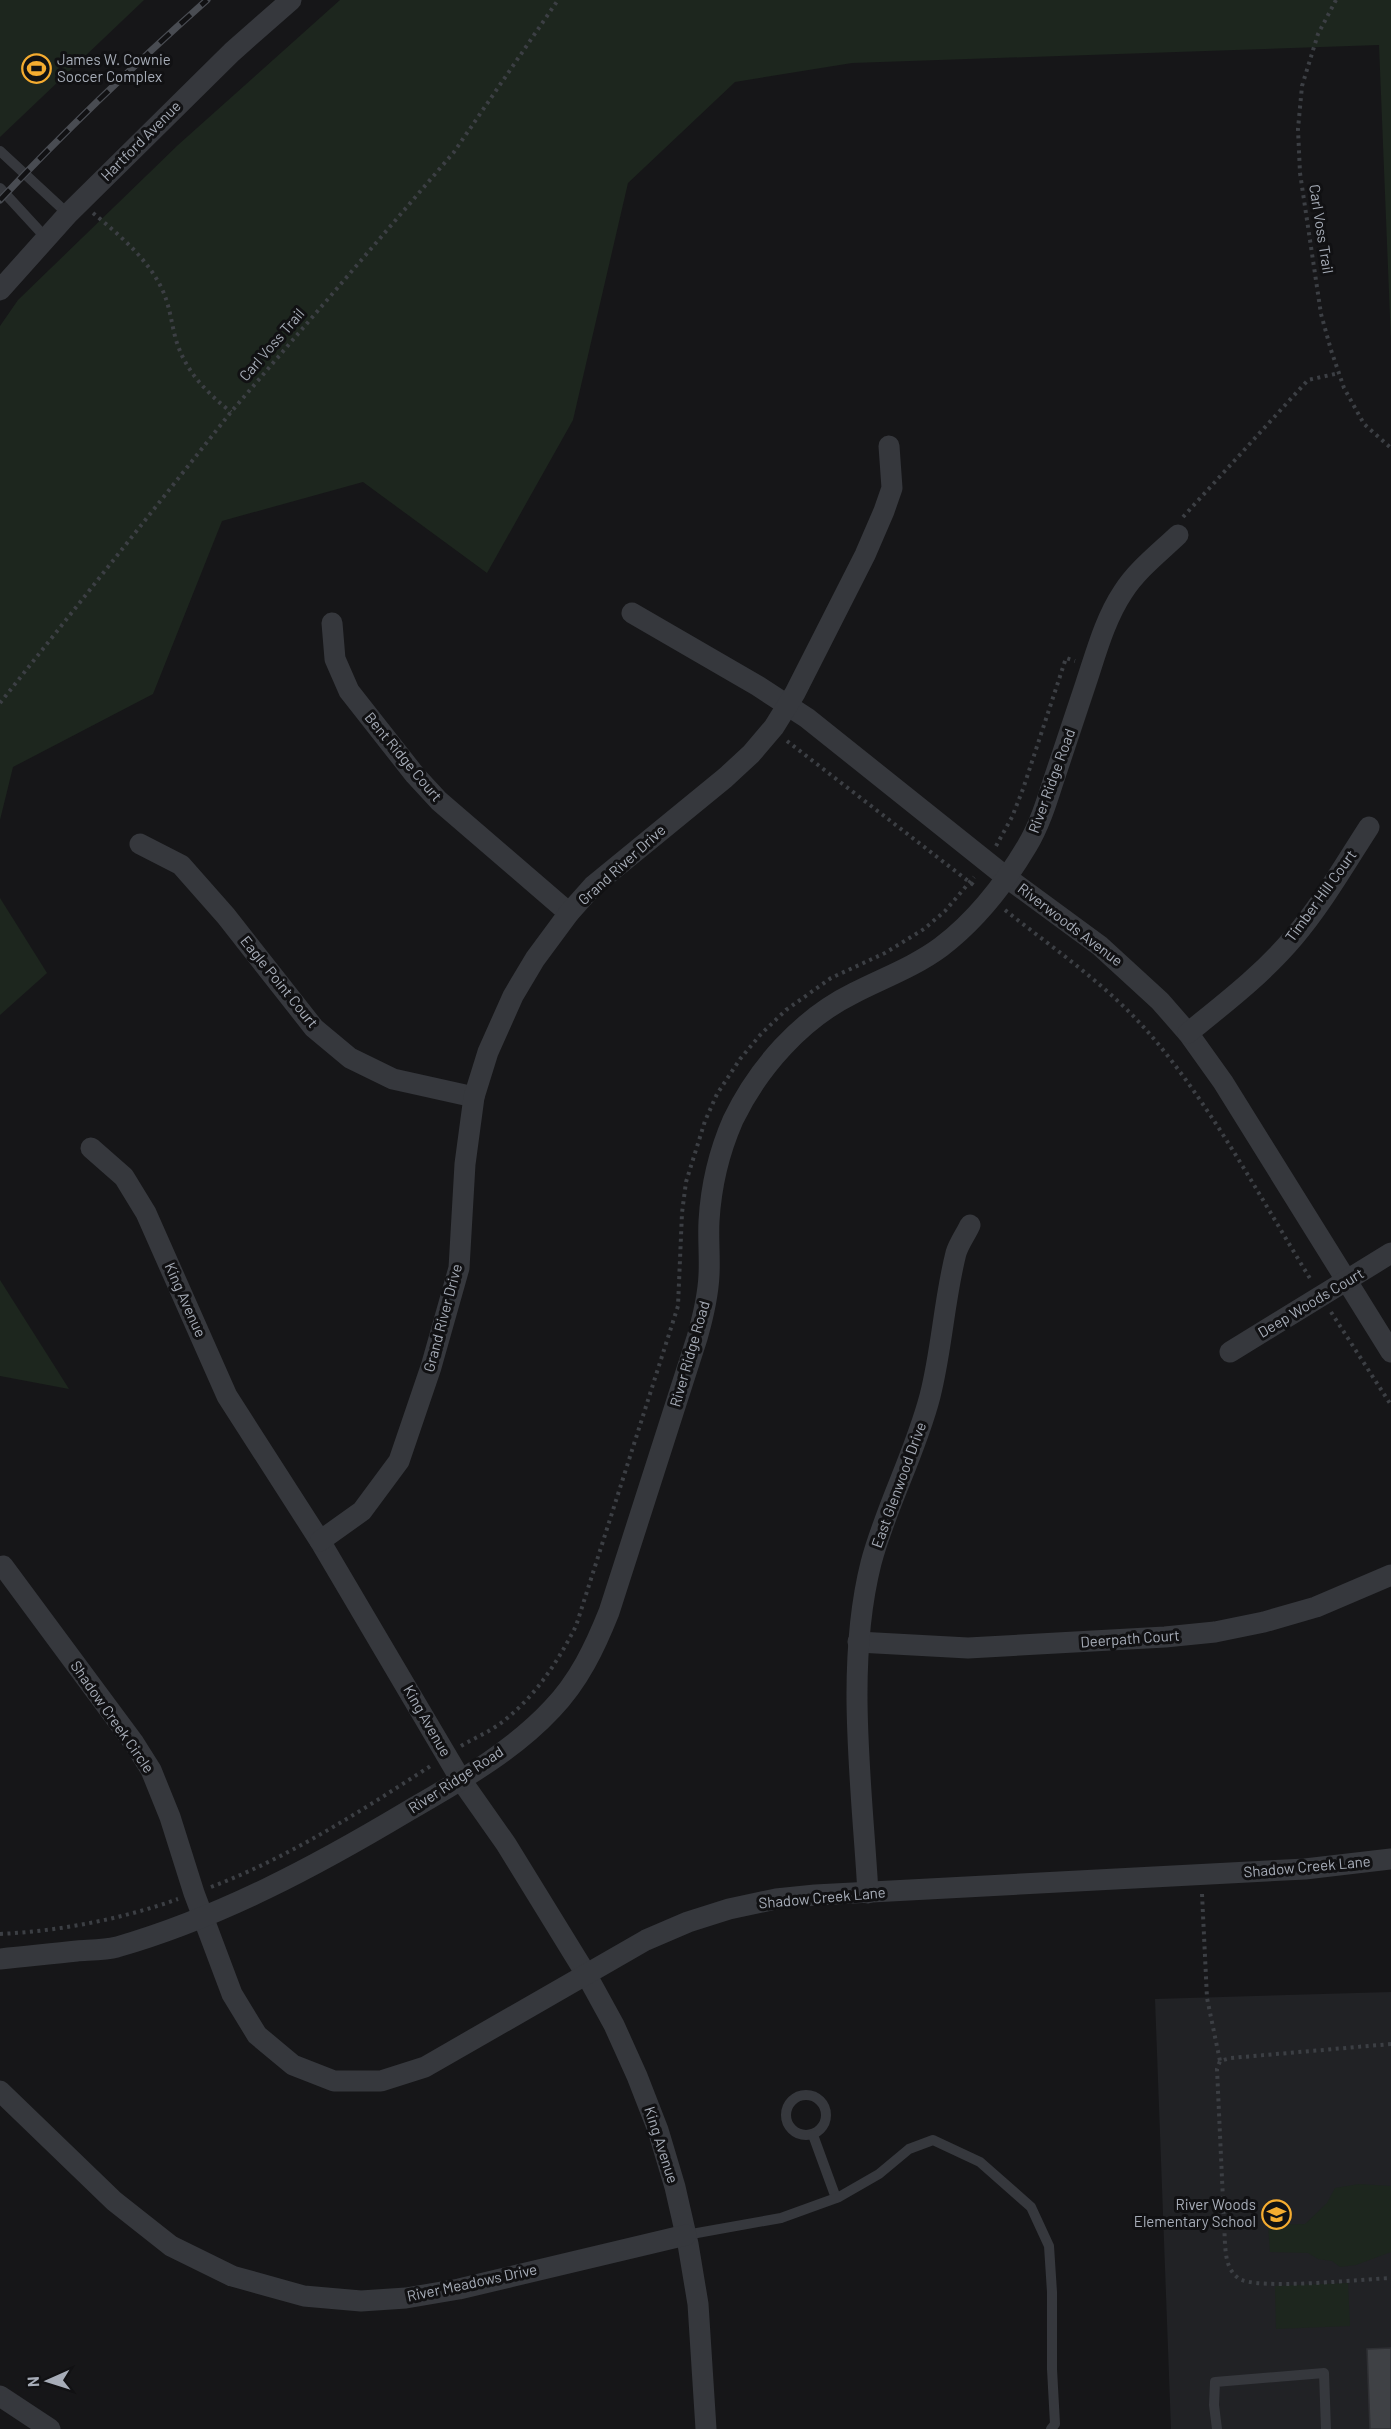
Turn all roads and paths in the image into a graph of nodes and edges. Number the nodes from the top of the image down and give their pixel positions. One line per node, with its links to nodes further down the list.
1 (291, 0): 7 (street, Hartford Avenue)
2 (558, 0): 10 (path, Carl Voss Trail)
3 (1336, 0): 12 (path, Carl Voss Trail)
4 (0, 151): 7 (lane)
5 (0, 188): 8 (lane)
6 (90, 210): 10 (path)
7 (68, 214): 8 (street, Hartford Avenue)
8 (46, 238): 9 (street, Hartford Avenue)
9 (0, 290)
10 (231, 412): 16 (path, Carl Voss Trail)
11 (889, 446): 17 (street, Grand River Drive)
12 (1391, 448)
13 (1178, 535): 21 (street, River Ridge Road)
14 (632, 613): 17 (street, Riverwoods Avenue)
15 (332, 623): 24 (street, Bent Ridge Court)
16 (0, 703)
17 (788, 705): 21 (street, Riverwoods Avenue); 24 (street, Grand River Drive)
18 (782, 737): 22 (path)
19 (1369, 827): 25 (street, Timber Hill Court)
20 (140, 844): 26 (street, Eagle Point Court)
21 (1006, 877): 25 (street, Riverwoods Avenue); 41 (street, River Ridge Road)
22 (981, 891)
23 (1000, 906): 31 (path)
24 (569, 913): 26 (street, Grand River Drive)
25 (1188, 1033): 30 (street, Riverwoods Avenue)
26 (474, 1097): 36 (street, Grand River Drive)
27 (92, 1148): 36 (street, King Avenue)
28 (970, 1225): 39 (street, East Glenwood Drive)
29 (1391, 1254): 30 (street, Deep Woods Court)
30 (1347, 1282): 33 (street, Deep Woods Court); 34 (street, Riverwoods Avenue)
31 (1316, 1288)
32 (1328, 1307): 35 (path)
33 (1230, 1352)
34 (1391, 1352)
35 (1391, 1405)
36 (320, 1541): 41 (street, King Avenue)
37 (3, 1566): 47 (street, Shadow Creek Circle)
38 (1391, 1575): 39 (street, Deerpath Court)
39 (858, 1642): 45 (street, East Glenwood Drive)
40 (437, 1761): 44 (path)
41 (461, 1780): 47 (street, River Ridge Road); 50 (street, King Avenue)
42 (1391, 1859): 43 (street, Shadow Creek Lane)
43 (1201, 1875): 45 (street, Shadow Creek Lane); 52 (path)
44 (205, 1889)
45 (868, 1893): 50 (street, Shadow Creek Lane)
46 (183, 1898): 48 (path)
47 (203, 1918): 49 (street, River Ridge Road); 50 (street, Shadow Creek Lane)
48 (0, 1934)
49 (0, 1959)
50 (586, 1974): 56 (street, King Avenue)
51 (1391, 2044): 52 (path)
52 (1220, 2061): 57 (path)
53 (0, 2091): 56 (street, River Meadows Drive)
54 (813, 2135): 55 (lane)
55 (836, 2198): 56 (lane); 61 (lane)
56 (686, 2235): 60 (street, King Avenue)
57 (1391, 2278)
58 (0, 2396): 59 (street)
59 (50, 2429)
60 (706, 2429)
61 (1051, 2429)
62 (1217, 2429): 63 (lane)
63 (1326, 2429)

